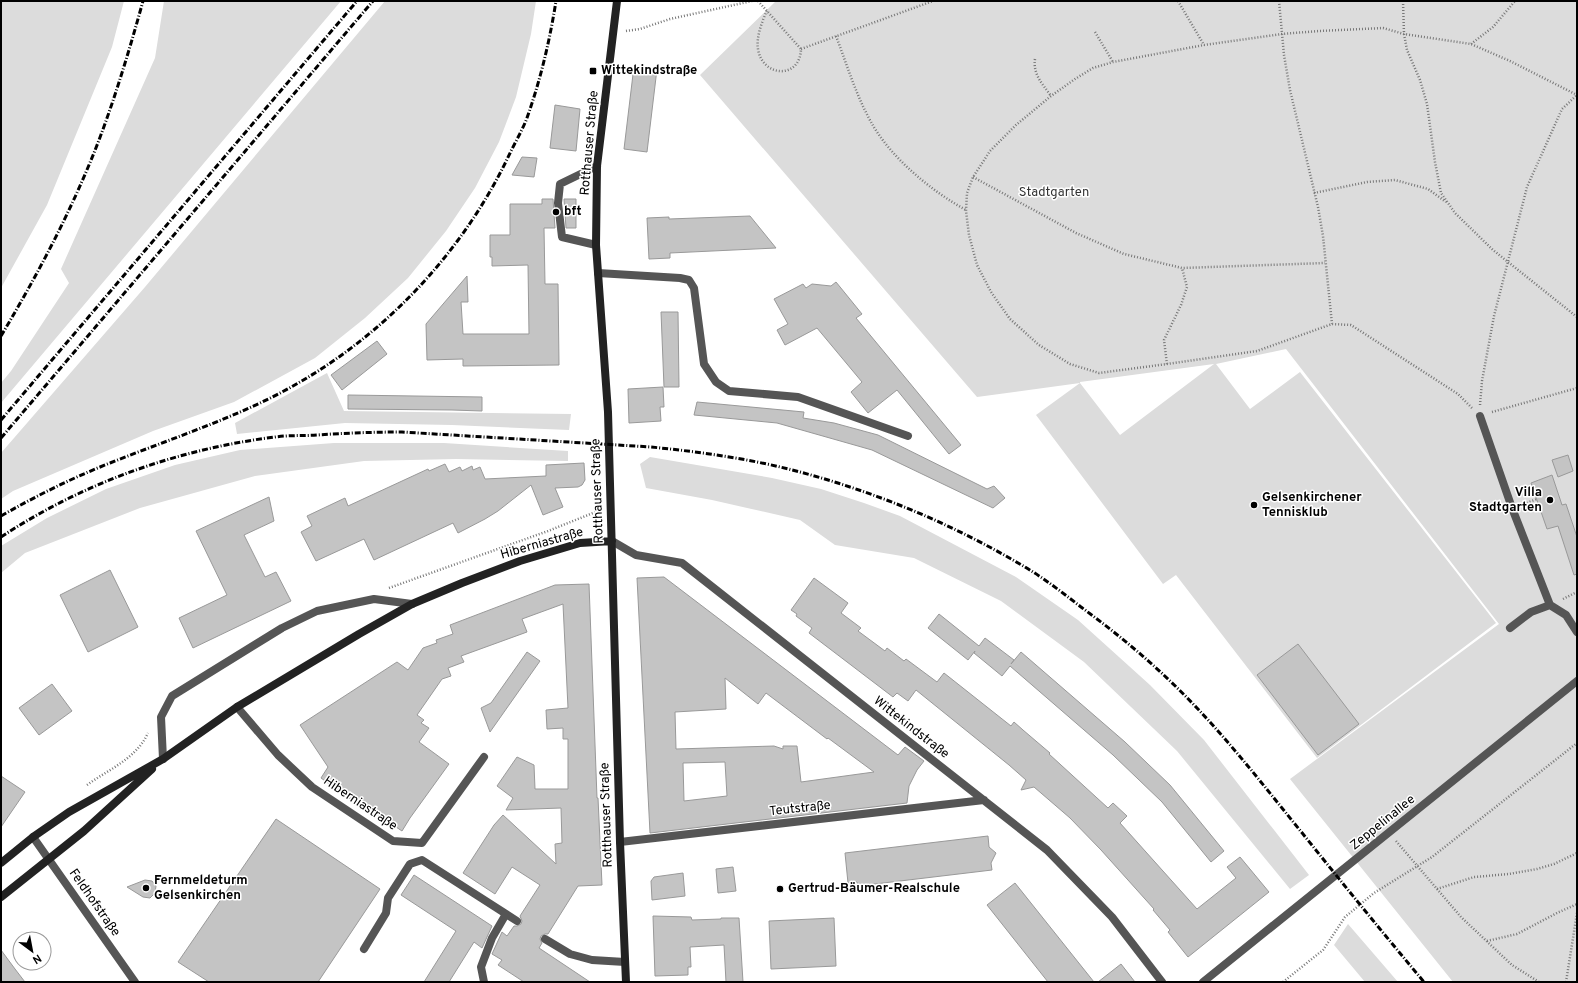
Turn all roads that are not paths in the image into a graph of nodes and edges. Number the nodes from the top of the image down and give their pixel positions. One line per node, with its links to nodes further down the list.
1 (617, 1): 2 (main road, Rotthauser Straße)
2 (598, 166): 3 (main road, Rotthauser Straße); 3 (street)
3 (596, 245): 4 (main road, Rotthauser Straße)
4 (598, 273): 6 (street); 7 (main road, Rotthauser Straße)
5 (1480, 416): 9 (street)
6 (908, 436)
7 (612, 541): 8 (main road, Hiberniastraße); 16 (street, Wittekindstraße); 18 (main road, Rotthauser Straße)
8 (412, 604): 13 (main road, Hiberniastraße); 15 (street)
9 (1550, 605): 10 (street); 11 (street)
10 (1510, 628)
11 (1577, 632)
12 (1577, 681): 31 (street, Zeppelinallee)
13 (237, 707): 14 (street, Hiberniastraße); 15 (main road, Hiberniastraße)
14 (484, 757)
15 (163, 759): 17 (main road, Hiberniastraße); 19 (main road, Hiberniastraße)
16 (984, 800): 18 (street, Teutstraße); 30 (street, Wittekindstraße)
17 (33, 837): 19 (street, Feldhofstraße); 20 (main road, Hiberniastraße)
18 (620, 842): 26 (main road, Rotthauser Straße)
19 (48, 859): 21 (main road, Hiberniastraße); 27 (street, Feldhofstraße)
20 (1, 863)
21 (1, 897)
22 (506, 914): 23 (street); 25 (street); 28 (street)
23 (517, 921)
24 (545, 939): 26 (street)
25 (364, 949)
26 (626, 962): 29 (main road, Rotthauser Straße)
27 (135, 982)
28 (484, 982)
29 (626, 982)
30 (1162, 982)
31 (1203, 982)

